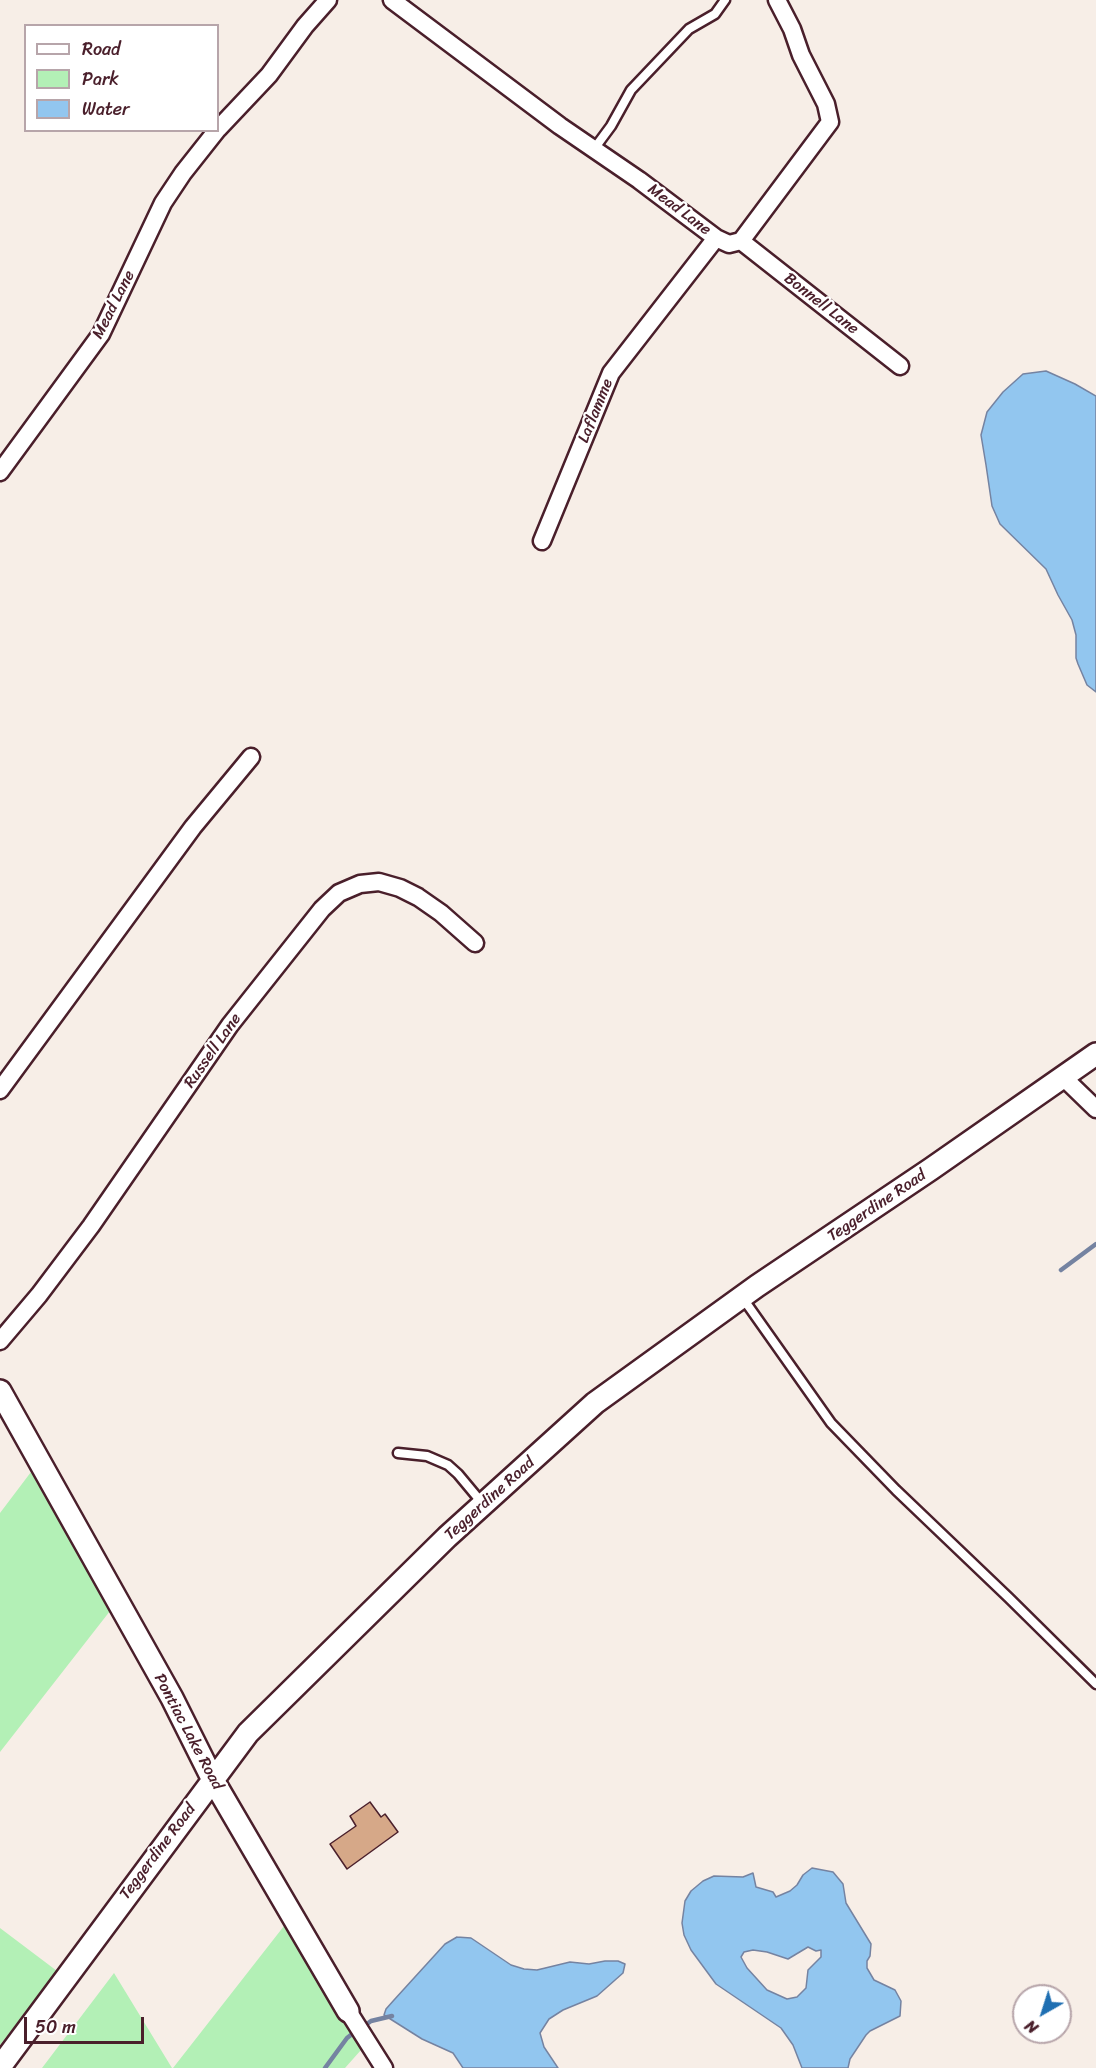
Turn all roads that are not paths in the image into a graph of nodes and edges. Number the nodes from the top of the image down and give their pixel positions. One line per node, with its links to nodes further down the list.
1 (328, 0): 5 (street, Mead Lane)
2 (392, 0): 7 (street, Mead Lane)
3 (725, 0): 7 (lane)
4 (777, 0): 9 (street)
5 (219, 128)
6 (215, 132): 11 (street, Mead Lane)
7 (594, 149): 8 (street, Mead Lane)
8 (716, 238): 9 (street, Mead Lane); 12 (street, Laflamme)
9 (741, 242): 10 (street, Bonnell Lane)
10 (900, 366)
11 (0, 472)
12 (542, 541)
13 (251, 757): 17 (street)
14 (475, 943): 20 (street, Russell Lane)
15 (1096, 1054): 16 (street, Teggerdine Road)
16 (1063, 1077): 18 (street); 19 (street, Teggerdine Road)
17 (0, 1090)
18 (1096, 1109)
19 (741, 1297): 23 (street, Teggerdine Road); 24 (lane)
20 (0, 1341)
21 (0, 1391): 25 (street, Pontiac Lake Road)
22 (399, 1453): 23 (lane)
23 (483, 1505): 25 (street, Teggerdine Road)
24 (1096, 1684)
25 (213, 1780): 26 (street, Pontiac Lake Road); 27 (street, Teggerdine Road)
26 (348, 2011): 28 (street, Pontiac Lake Road)
27 (0, 2067)
28 (384, 2068)

